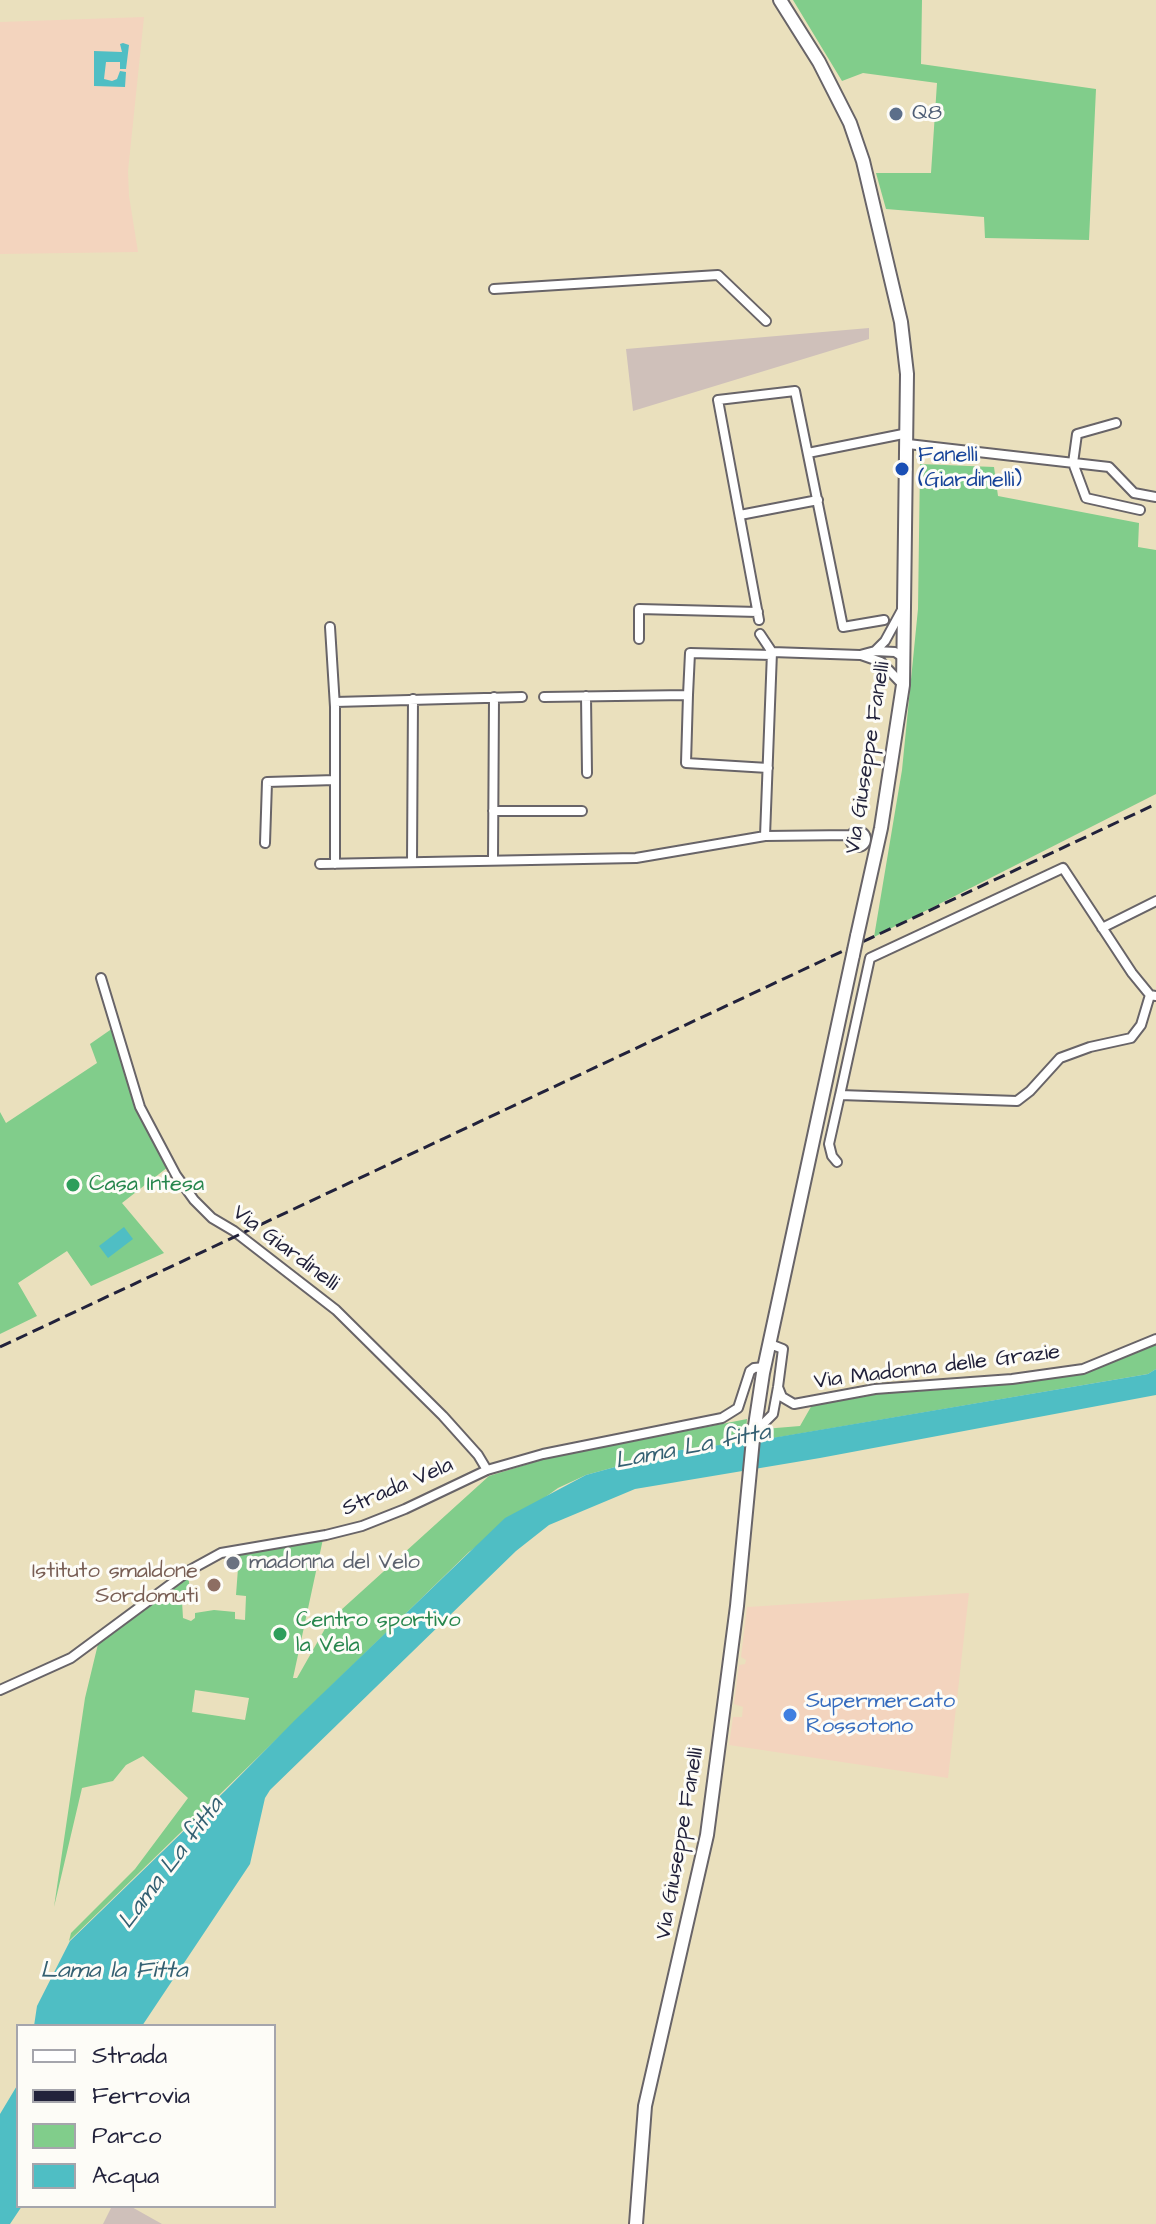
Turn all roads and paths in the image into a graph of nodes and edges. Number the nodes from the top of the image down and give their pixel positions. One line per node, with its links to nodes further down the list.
1 (780, 0): 5 (main road, Via Giuseppe Fanelli)
2 (494, 289): 3 (street)
3 (766, 321)
4 (1116, 423): 7 (street)
5 (908, 438): 6 (street); 7 (street); 12 (main road, Via Giuseppe Fanelli)
6 (808, 453): 9 (street); 11 (street)
7 (1073, 463): 8 (street); 10 (street)
8 (1156, 497)
9 (818, 500): 11 (street); 13 (street)
10 (1140, 510)
11 (740, 515): 16 (street)
12 (905, 604): 17 (street); 20 (main road, Via Giuseppe Fanelli)
13 (884, 620)
14 (330, 627): 29 (street)
15 (760, 634): 18 (street)
16 (639, 639)
17 (875, 651): 19 (street); 20 (street)
18 (772, 654): 19 (street); 23 (street); 30 (street)
19 (860, 655): 21 (street)
20 (905, 658): 21 (street); 22 (main road, Via Giuseppe Fanelli)
21 (881, 662): 22 (street)
22 (903, 685): 49 (main road, Via Giuseppe Fanelli, bridge)
23 (688, 695): 24 (street); 30 (street)
24 (586, 696): 27 (street); 31 (street)
25 (494, 697): 26 (street); 28 (street); 33 (street)
26 (522, 697)
27 (544, 697)
28 (413, 699): 29 (street); 39 (street)
29 (335, 702): 32 (street); 41 (street)
30 (768, 768): 36 (street)
31 (587, 773)
32 (335, 780): 37 (street); 41 (street)
33 (493, 811): 34 (street); 38 (street)
34 (582, 811)
35 (851, 835): 36 (street)
36 (765, 836): 38 (street)
37 (265, 843)
38 (493, 860): 39 (street)
39 (412, 861): 41 (street)
40 (320, 864): 41 (street)
41 (335, 864)
42 (1156, 901): 43 (street)
43 (1102, 928): 45 (street); 46 (street)
44 (101, 978): 53 (street, Via Giardinelli)
45 (1153, 995): 46 (street)
46 (840, 1095): 47 (street)
47 (837, 1162)
48 (1156, 1339): 51 (street, Via Madonna delle Grazie)
49 (770, 1344): 50 (main road, Via Giuseppe Fanelli); 51 (street, Via Madonna delle Grazie)
50 (765, 1367): 52 (main road, Via Giuseppe Fanelli); 53 (street, Strada Vela)
51 (778, 1387): 52 (street)
52 (753, 1439): 55 (main road, Via Giuseppe Fanelli)
53 (487, 1470): 54 (street, Strada Vela)
54 (0, 1690)
55 (636, 2224)

